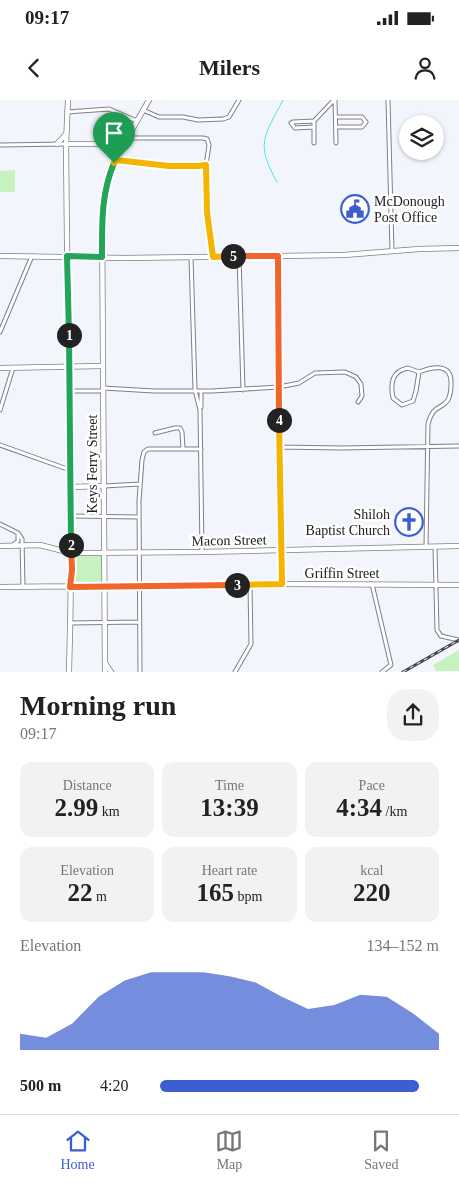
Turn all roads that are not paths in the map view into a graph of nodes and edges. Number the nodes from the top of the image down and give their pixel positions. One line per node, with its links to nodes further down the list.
1 (68, 100): 9 (main road)
2 (149, 100): 8 (main road, Keys Ferry Street)
3 (239, 100): 8 (street)
4 (327, 100): 7 (street)
5 (335, 100): 7 (street); 10 (street)
6 (388, 100): 26 (street)
7 (328, 107): 11 (street)
8 (144, 110): 12 (main road, Keys Ferry Street)
9 (67, 112): 12 (street); 15 (main road)
10 (336, 117): 14 (street); 14 (street)
11 (314, 121): 13 (street); 13 (street)
12 (137, 122): 16 (main road, Keys Ferry Street)
13 (314, 127): 18 (street)
14 (336, 127): 17 (street)
15 (66, 134): 19 (main road); 20 (main road)
16 (127, 138): 21 (main road, Keys Ferry Street); 24 (street)
17 (336, 142)
18 (314, 143)
19 (57, 144): 20 (street); 22 (street)
20 (66, 144): 21 (main road); 29 (main road)
21 (124, 144): 23 (main road, Keys Ferry Street)
22 (0, 145)
23 (116, 160): 24 (street); 32 (main road, Keys Ferry Street)
24 (206, 165): 34 (street)
25 (459, 248): 26 (main road)
26 (392, 251): 31 (main road)
27 (0, 256): 28 (main road)
28 (32, 256): 29 (main road); 35 (street)
29 (67, 256): 32 (main road); 37 (main road)
30 (239, 256): 31 (main road); 34 (main road); 44 (street)
31 (278, 256): 41 (street)
32 (102, 257): 33 (main road); 36 (main road, Keys Ferry Street)
33 (191, 257): 34 (main road); 43 (street)
34 (213, 257)
35 (0, 332)
36 (102, 366): 37 (main road); 42 (main road, Keys Ferry Street)
37 (69, 367): 39 (main road); 45 (main road)
38 (0, 368): 39 (main road)
39 (13, 368): 49 (street)
40 (418, 372): 40 (street); 52 (street)
41 (279, 387): 44 (street); 47 (street); 53 (street)
42 (103, 389): 43 (street); 45 (street); 59 (main road, Keys Ferry Street)
43 (196, 390): 46 (street); 48 (street)
44 (243, 390): 46 (street)
45 (69, 391): 57 (main road)
46 (201, 391): 48 (street)
47 (358, 402)
48 (200, 407): 56 (street)
49 (0, 410)
50 (155, 433): 55 (street)
51 (0, 445): 57 (street)
52 (428, 445): 53 (street); 54 (street); 71 (street)
53 (279, 446): 73 (street)
54 (459, 446)
55 (183, 449): 56 (street); 58 (street)
56 (201, 449): 75 (street)
57 (70, 470): 60 (main road)
58 (140, 484): 59 (street); 63 (street)
59 (103, 486): 60 (main road); 62 (main road, Keys Ferry Street)
60 (70, 487): 61 (main road)
61 (70, 516): 62 (street); 66 (main road)
62 (103, 516): 63 (street); 77 (main road, Keys Ferry Street)
63 (139, 516): 78 (street)
64 (0, 524): 65 (street)
65 (18, 533): 67 (street); 69 (street)
66 (70, 539): 74 (main road); 76 (main road)
67 (23, 545): 69 (main road, Macon Street); 74 (main road, Macon Street); 87 (street)
68 (0, 546): 69 (main road, Macon Street)
69 (12, 546)
70 (459, 546): 72 (main road, Macon Street)
71 (426, 547): 72 (main road, Macon Street); 73 (main road, Macon Street)
72 (435, 547): 81 (street)
73 (282, 550): 75 (main road, Macon Street); 79 (street)
74 (60, 551): 76 (main road, Macon Street)
75 (202, 552): 78 (main road, Macon Street)
76 (71, 553): 77 (main road, Macon Street); 88 (main road)
77 (103, 553): 78 (main road, Macon Street); 84 (main road, Keys Ferry Street)
78 (140, 553): 85 (street)
79 (282, 584): 80 (main road, Griffin Street); 82 (main road, Griffin Street)
80 (372, 584): 81 (main road, Griffin Street); 99 (street)
81 (436, 584): 83 (main road, Griffin Street); 92 (street)
82 (250, 585): 85 (main road, Griffin Street); 98 (street)
83 (459, 585)
84 (104, 586): 85 (main road, Griffin Street); 88 (main road, Griffin Street); 89 (main road, Keys Ferry Street)
85 (140, 586): 90 (street)
86 (0, 587): 87 (main road, Griffin Street)
87 (23, 587): 88 (main road, Griffin Street)
88 (70, 587): 91 (main road)
89 (105, 622): 90 (street); 91 (street); 93 (main road, Keys Ferry Street)
90 (140, 622): 97 (street)
91 (70, 623): 94 (main road)
92 (459, 640)
93 (105, 662): 95 (main road, Keys Ferry Street); 96 (main road)
94 (69, 672)
95 (105, 672)
96 (111, 672)
97 (140, 672)
98 (235, 672)
99 (382, 672)

